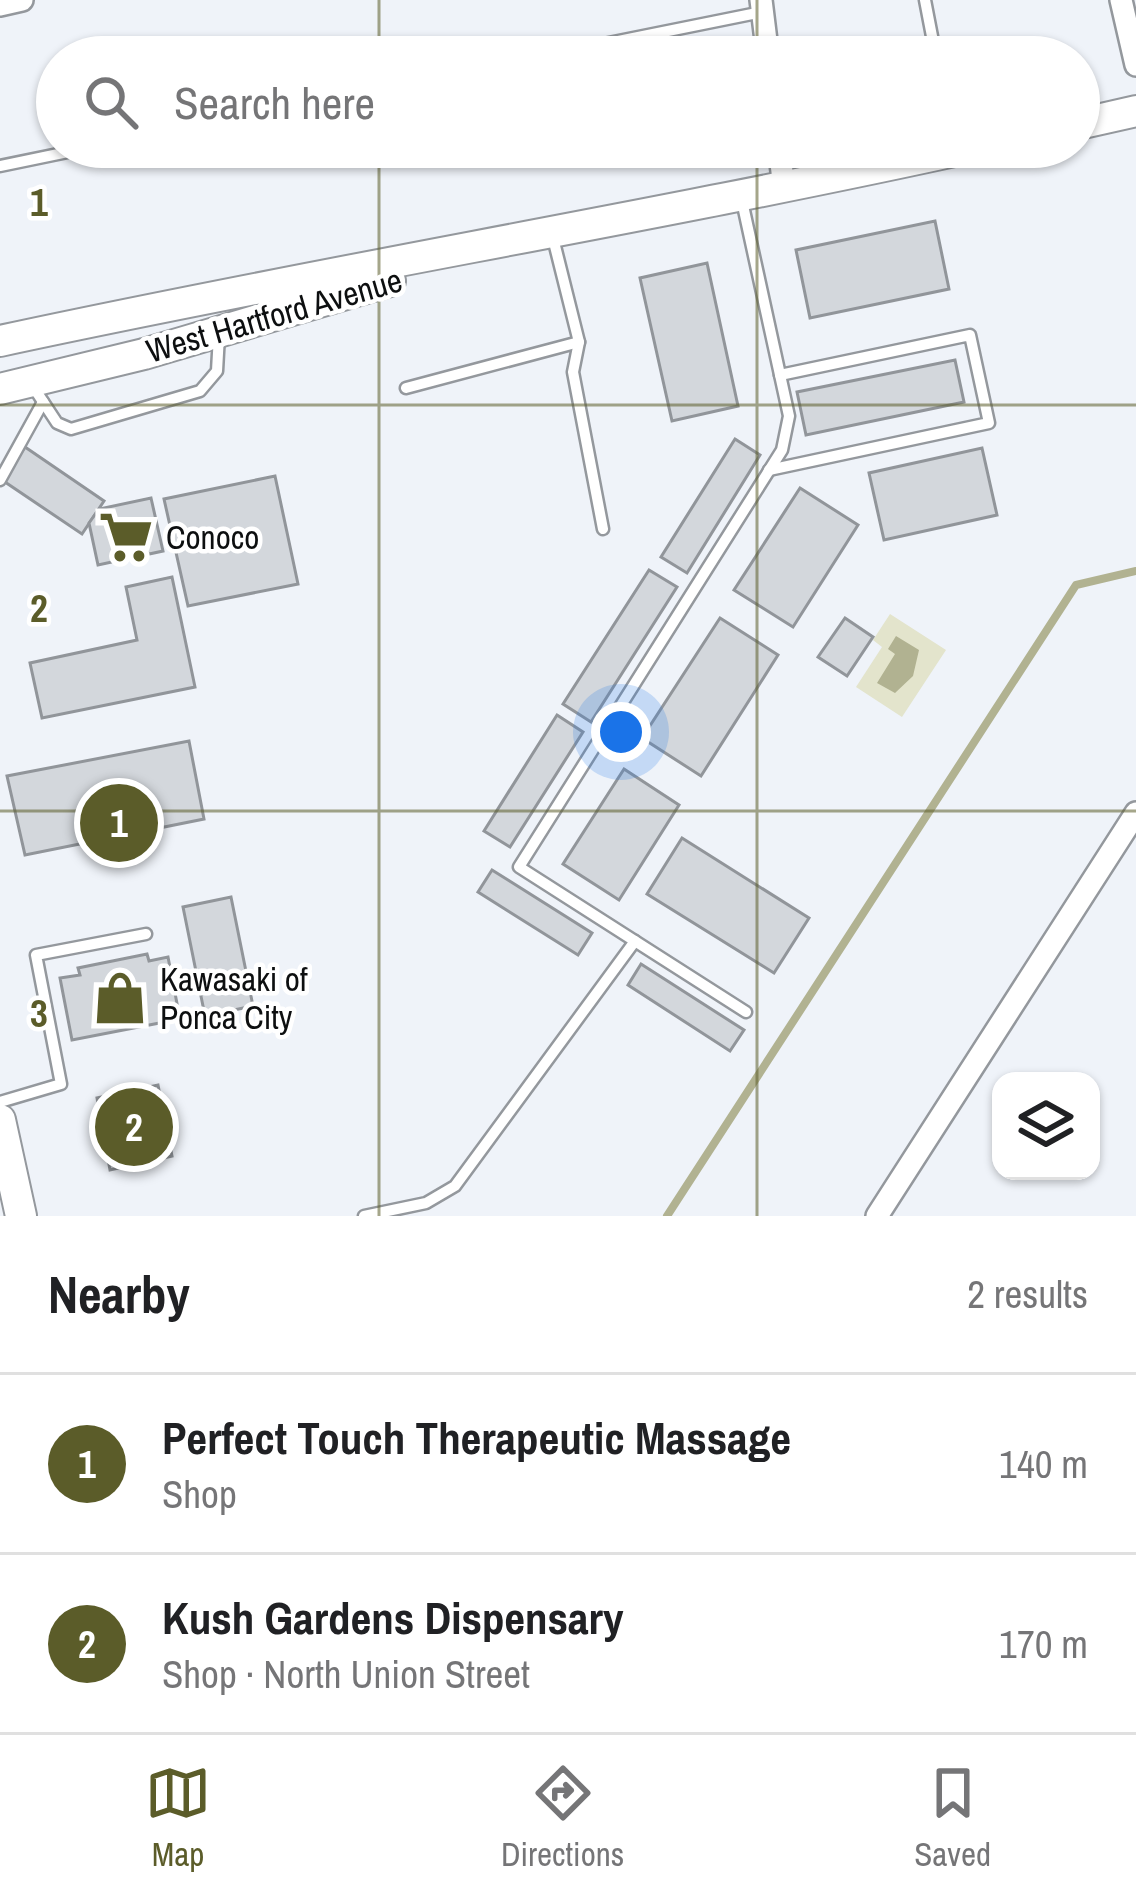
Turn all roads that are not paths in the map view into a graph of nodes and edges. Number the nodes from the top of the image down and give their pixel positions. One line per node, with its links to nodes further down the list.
1 (22, 0): 4 (street)
2 (925, 0): 8 (lane)
3 (1121, 0): 9 (street)
4 (0, 4)
5 (762, 6): 6 (lane); 7 (street)
6 (631, 36)
7 (766, 36)
8 (932, 36)
9 (1136, 65)
10 (1136, 111): 11 (main road)
11 (1100, 119)
12 (36, 159): 13 (lane)
13 (0, 166)
14 (782, 168): 16 (street)
15 (872, 168): 16 (main road, West Hartford Avenue)
16 (784, 188): 17 (main road, West Hartford Avenue)
17 (741, 198): 18 (main road, West Hartford Avenue); 22 (lane)
18 (549, 235): 19 (main road, West Hartford Avenue); 20 (main road, West Hartford Avenue); 21 (lane)
19 (219, 332): 24 (main road, West Hartford Avenue); 24 (lane)
20 (0, 341)
21 (579, 342): 23 (lane); 27 (lane)
22 (780, 375): 25 (lane); 25 (lane)
23 (406, 388)
24 (24, 391): 26 (lane)
25 (769, 470): 31 (lane)
26 (0, 480)
27 (603, 530)
28 (1136, 813): 29 (street)
29 (1127, 848): 37 (street)
30 (146, 934): 33 (lane)
31 (635, 941): 32 (lane); 36 (lane)
32 (746, 1012)
33 (0, 1102)
34 (0, 1120): 35 (main road)
35 (21, 1216)
36 (364, 1216)
37 (877, 1216)

